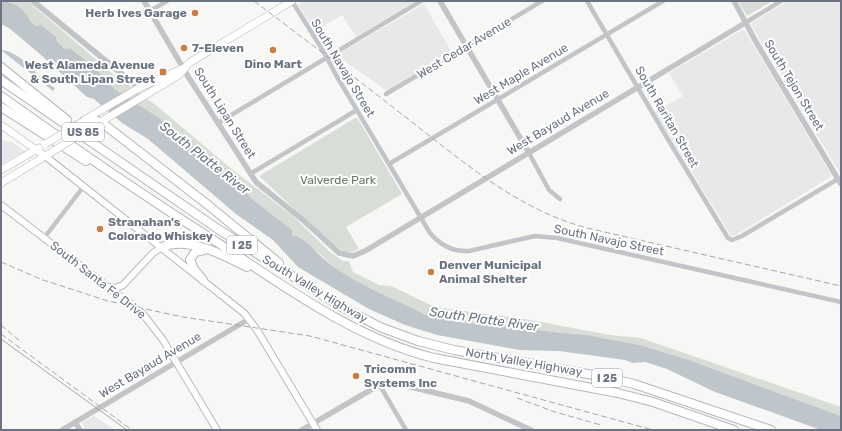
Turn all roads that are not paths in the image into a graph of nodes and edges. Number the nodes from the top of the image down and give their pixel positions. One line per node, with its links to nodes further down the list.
1 (33, 1): 20 (street)
2 (144, 1): 12 (street, South Lipan Street)
3 (167, 1): 12 (street)
4 (292, 1): 16 (street, South Navajo Street); 18 (main road)
5 (421, 1): 16 (street)
6 (440, 1): 15 (street)
7 (542, 1): 15 (street, West Cedar Avenue)
8 (587, 1): 14 (street, South Raritan Street)
9 (663, 1): 14 (street, West Maple Avenue)
10 (734, 1): 13 (street, South Tejon Street)
11 (781, 1): 13 (street, West Bayaud Avenue)
12 (150, 11): 18 (street, South Lipan Street)
13 (745, 23): 21 (street, West Bayaud Avenue); 37 (street, South Tejon Street)
14 (608, 34): 21 (street, South Raritan Street); 24 (street, West Maple Avenue)
15 (467, 46): 22 (street, West Cedar Avenue); 24 (street)
16 (327, 57): 26 (street, South Navajo Street); 29 (street)
17 (1, 67): 40 (highway, US 85)
18 (185, 68): 20 (main road); 28 (main road); 29 (street, South Lipan Street)
19 (1, 80): 40 (highway, South Valley Highway / I 25)
20 (139, 88): 27 (main road)
21 (638, 88): 32 (street, West Bayaud Avenue); 37 (street, South Raritan Street)
22 (386, 94)
23 (1, 96): 43 (highway, South Valley Highway / I 25)
24 (498, 100): 32 (street); 34 (street, West Maple Avenue)
25 (1, 107): 43 (highway, US 85)
26 (357, 110): 34 (street, South Navajo Street); 36 (street)
27 (84, 120): 28 (highway); 31 (main road, bridge)
28 (104, 120): 33 (main road, bridge); 52 (highway)
29 (218, 123): 36 (street, South Lipan Street)
30 (1, 125): 31 (main road)
31 (36, 149): 33 (main road); 35 (main road)
32 (529, 153): 41 (street); 44 (street, West Bayaud Avenue)
33 (45, 156): 38 (main road); 39 (main road)
34 (389, 164): 44 (street, South Navajo Street)
35 (1, 170)
36 (250, 174): 48 (street, South Lipan Street)
37 (839, 182)
38 (1, 183)
39 (84, 186): 45 (street); 46 (main road)
40 (167, 195): 52 (highway, South Valley Highway / I 25)
41 (560, 199)
42 (1, 205): 45 (main road, South Santa Fe Drive)
43 (161, 206): 51 (highway, South Valley Highway / I 25)
44 (421, 217): 48 (street, West Bayaud Avenue); 53 (street, South Navajo Street)
45 (44, 238): 50 (main road, South Santa Fe Drive)
46 (162, 247): 47 (highway); 49 (main road); 50 (main road)
47 (207, 250): 49 (highway); 51 (highway)
48 (345, 256)
49 (202, 280): 54 (main road)
50 (110, 287): 57 (main road, South Santa Fe Drive)
51 (285, 287): 56 (highway, South Valley Highway / I 25)
52 (318, 292): 55 (highway, South Valley Highway / I 25)
53 (841, 302)
54 (249, 319): 57 (street, West Bayaud Avenue); 60 (main road)
55 (438, 346): 69 (highway, North Valley Highway / I 25)
56 (427, 356): 68 (highway, North Valley Highway / I 25)
57 (176, 362): 59 (street, West Bayaud Avenue); 63 (main road, South Santa Fe Drive)
58 (379, 384): 60 (street); 66 (street); 67 (street)
59 (75, 422): 61 (street, West Bayaud Avenue); 62 (street)
60 (313, 423): 64 (street); 65 (main road)
61 (62, 430)
62 (80, 430)
63 (217, 430)
64 (302, 430)
65 (317, 430)
66 (406, 430)
67 (531, 430)
68 (734, 430)
69 (771, 430)

